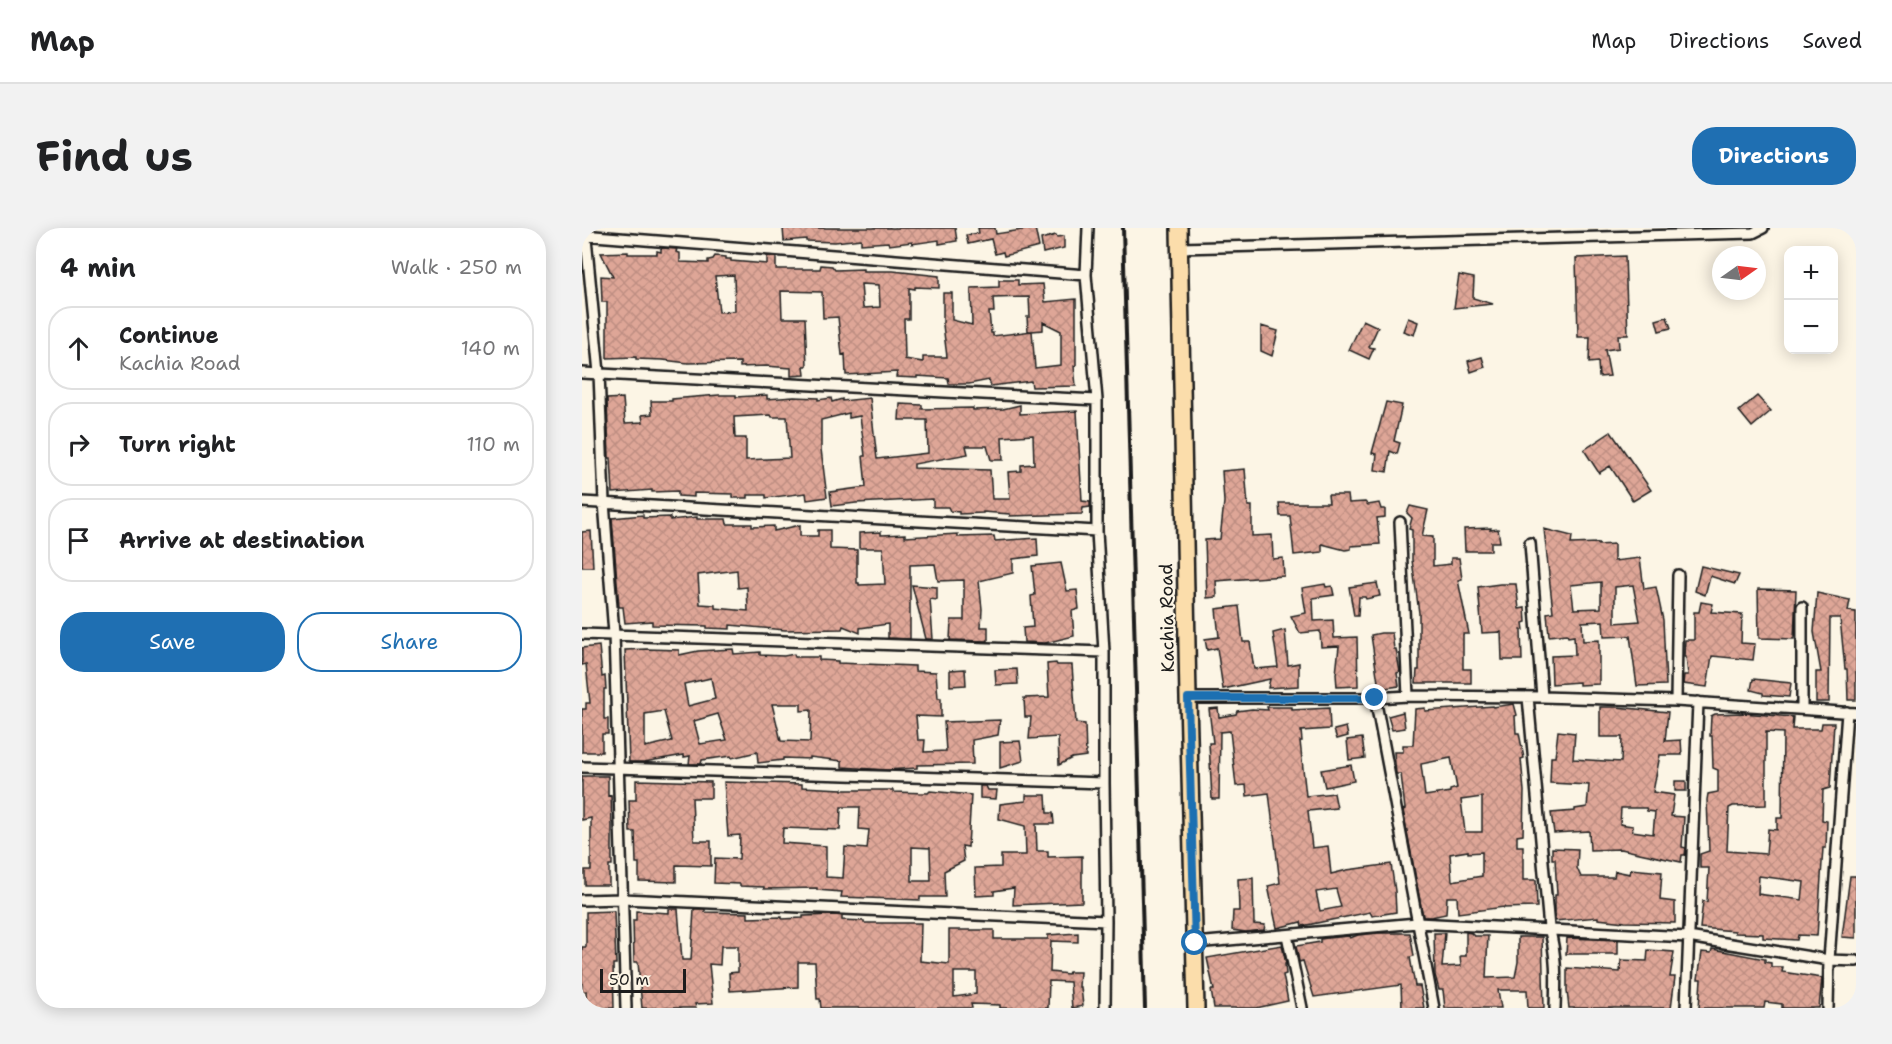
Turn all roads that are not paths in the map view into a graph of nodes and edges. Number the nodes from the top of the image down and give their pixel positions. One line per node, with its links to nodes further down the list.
1 (1088, 228): 6 (street)
2 (1179, 228): 5 (main road, Kachia Road)
3 (1763, 228): 5 (street)
4 (584, 232): 6 (street); 8 (street)
5 (1180, 248): 23 (main road, Kachia Road)
6 (1086, 275): 9 (street)
7 (582, 372): 8 (street)
8 (599, 373): 9 (street); 11 (street)
9 (1097, 400): 13 (street)
10 (582, 502): 11 (street)
11 (604, 502): 13 (street); 18 (street)
12 (1400, 522): 20 (street)
13 (1097, 531): 19 (street)
14 (1530, 543): 22 (street)
15 (1678, 575): 25 (street)
16 (1802, 607): 27 (street)
17 (582, 634): 18 (street)
18 (614, 634): 19 (street); 30 (street)
19 (1104, 652): 31 (street)
20 (1408, 696): 21 (street); 24 (street)
21 (1528, 697): 22 (street); 36 (street)
22 (1542, 697): 25 (street)
23 (1188, 698): 24 (street); 39 (main road, Kachia Road)
24 (1375, 698): 35 (street)
25 (1676, 701): 26 (street)
26 (1698, 702): 27 (street); 38 (street)
27 (1802, 709): 28 (street)
28 (1851, 712): 40 (street)
29 (582, 767): 30 (street)
30 (620, 768): 31 (street); 32 (street)
31 (1104, 783): 34 (street)
32 (623, 899): 33 (street); 34 (street); 42 (street)
33 (582, 900)
34 (1106, 921): 43 (street)
35 (1417, 923): 36 (street); 37 (street); 46 (street)
36 (1549, 928): 38 (street); 47 (street)
37 (1287, 935): 39 (street); 45 (street)
38 (1688, 937): 40 (street); 48 (street)
39 (1195, 943): 44 (main road, Kachia Road)
40 (1829, 960): 41 (street); 49 (street)
41 (1856, 961)
42 (626, 1008)
43 (1105, 1008)
44 (1196, 1008)
45 (1302, 1008)
46 (1434, 1008)
47 (1555, 1008)
48 (1686, 1008)
49 (1828, 1008)

